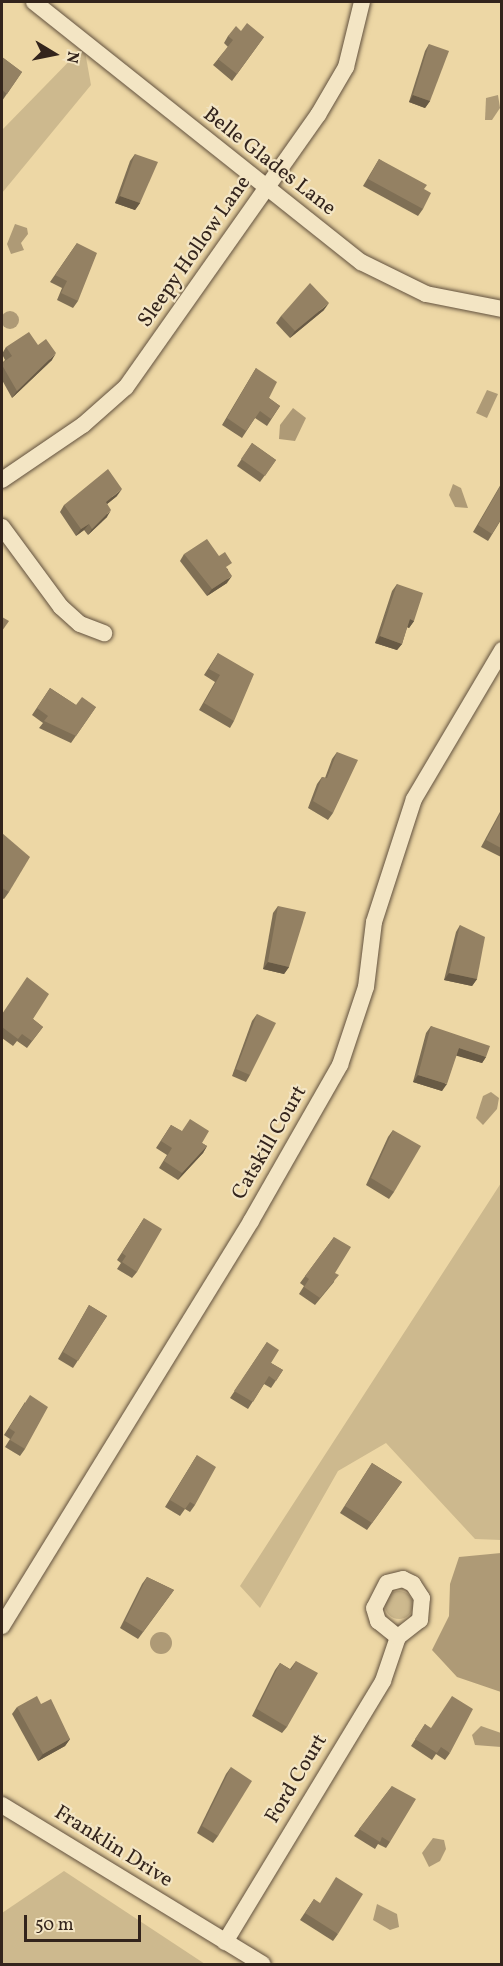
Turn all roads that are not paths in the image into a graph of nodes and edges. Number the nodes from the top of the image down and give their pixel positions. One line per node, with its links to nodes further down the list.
1 (34, 2): 3 (street, Belle Glades Lane)
2 (362, 2): 3 (street, Sleepy Hollow Lane)
3 (266, 190): 4 (street, Belle Glades Lane); 5 (street, Sleepy Hollow Lane)
4 (501, 309)
5 (2, 480)
6 (2, 527): 7 (street)
7 (104, 633)
8 (501, 650): 9 (street, Catskill Court)
9 (2, 1626)
10 (398, 1637): 12 (street, Ford Court)
11 (2, 1805): 12 (street, Franklin Drive)
12 (225, 1942): 13 (street, Franklin Drive)
13 (262, 1965)

